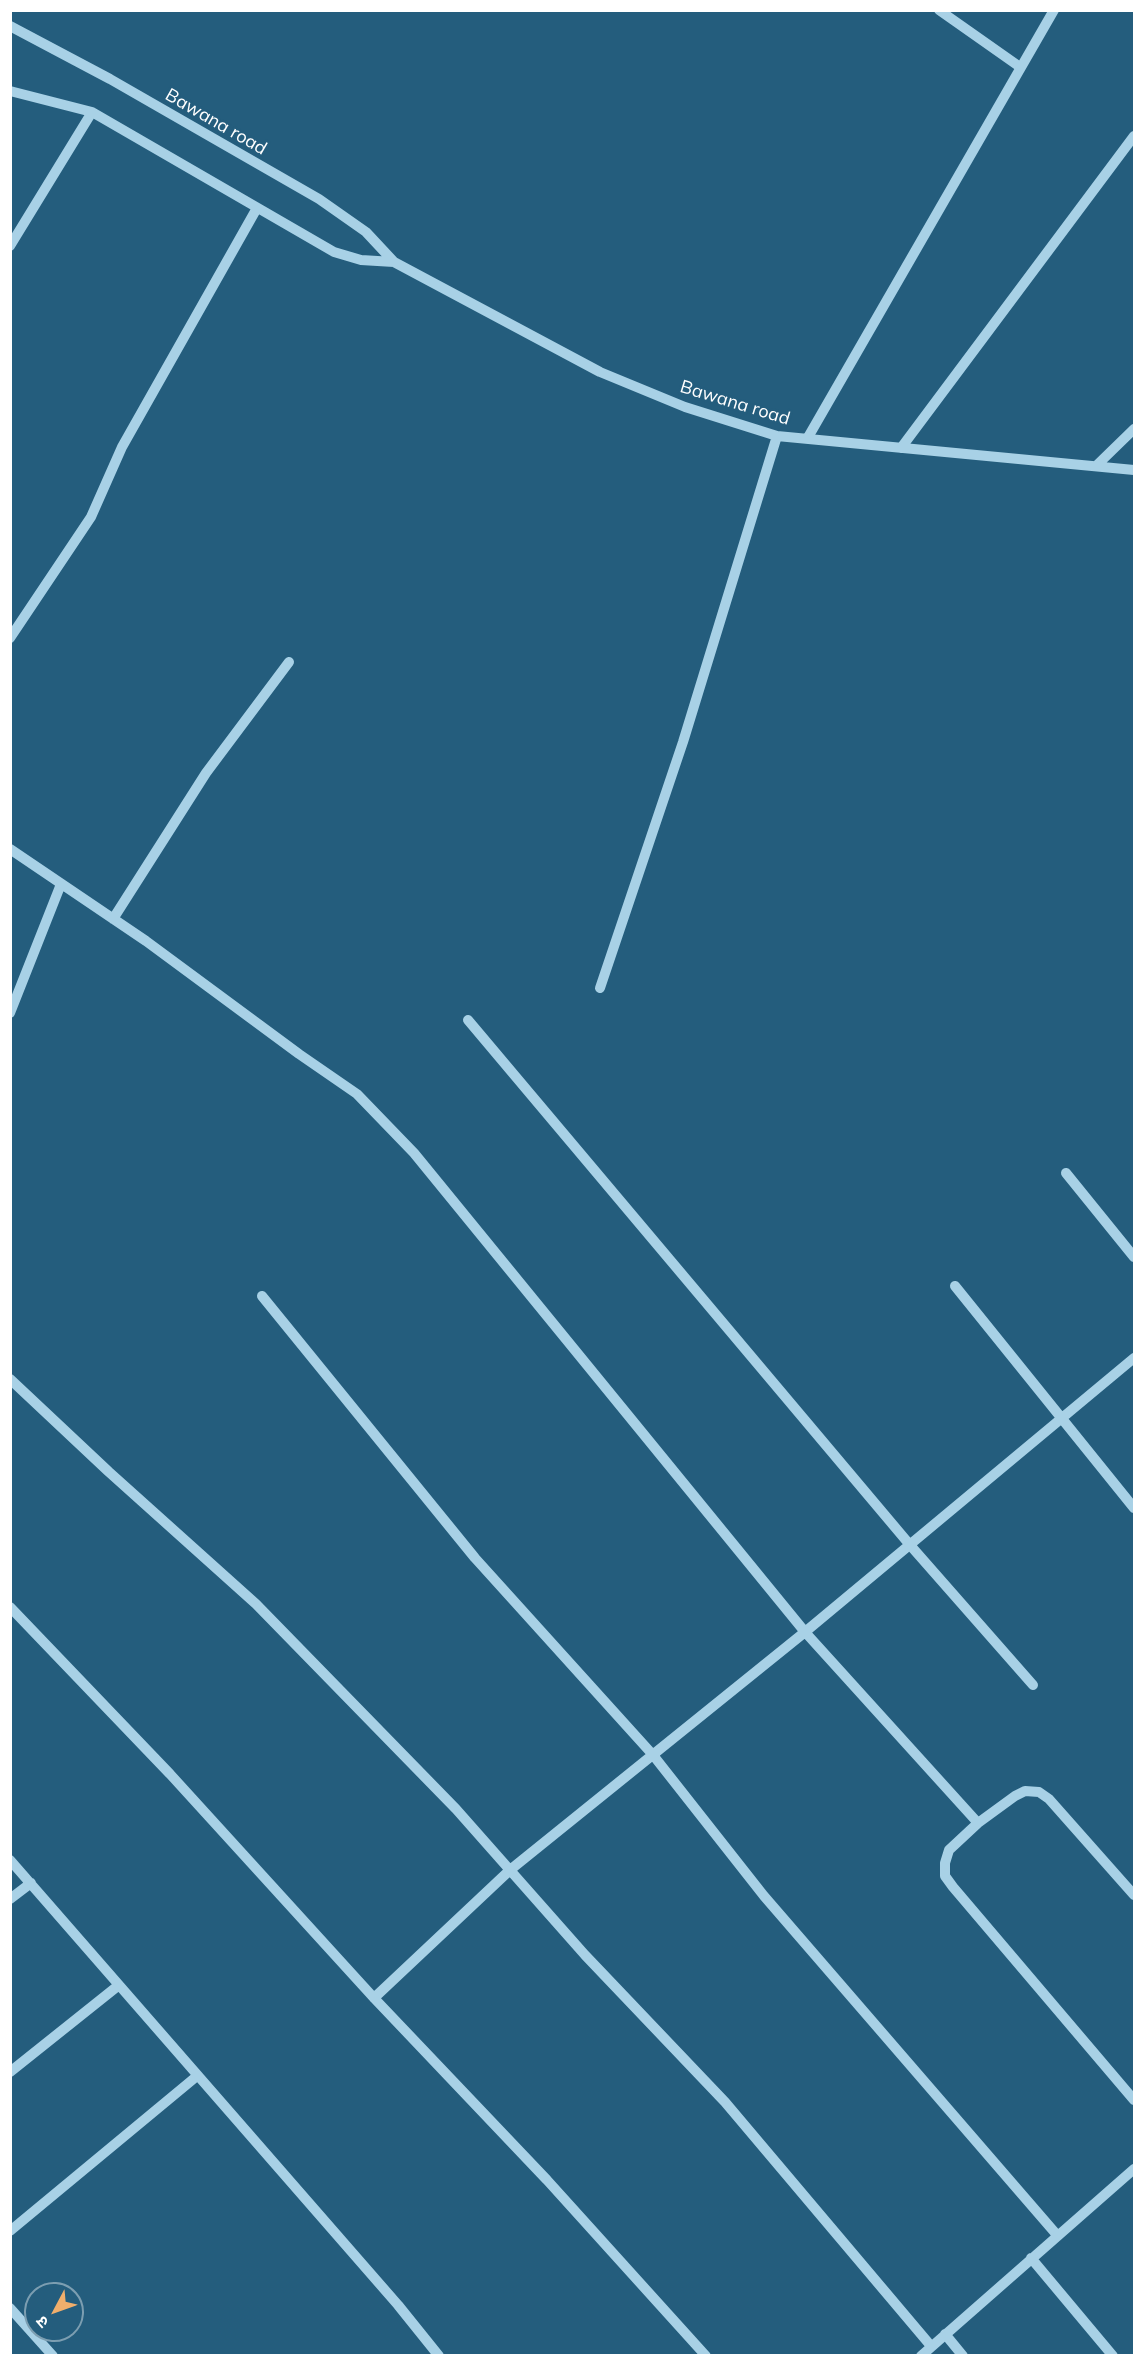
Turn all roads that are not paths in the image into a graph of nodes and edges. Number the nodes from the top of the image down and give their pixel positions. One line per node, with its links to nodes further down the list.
1 (939, 10): 4 (street)
2 (1054, 10): 4 (street)
3 (10, 26): 10 (street, Bawana road)
4 (1020, 67): 13 (street)
5 (10, 91): 6 (street, Bawana road)
6 (92, 112): 8 (street, Bawana road); 9 (street)
7 (1134, 136): 14 (street)
8 (257, 208): 10 (street, Bawana road); 17 (street)
9 (10, 246)
10 (394, 262): 12 (street, Bawana road)
11 (1134, 429): 15 (street)
12 (777, 436): 13 (street, Bawana road); 22 (street)
13 (807, 439): 14 (street, Bawana road)
14 (901, 448): 15 (street, Bawana road)
15 (1096, 466): 16 (street, Bawana road)
16 (1134, 470)
17 (10, 638)
18 (289, 662): 21 (street)
19 (10, 849): 20 (street)
20 (61, 884): 21 (street); 23 (street)
21 (113, 919): 35 (street)
22 (600, 988)
23 (10, 1013)
24 (468, 1020): 33 (street)
25 (1066, 1173): 26 (street)
26 (1134, 1257)
27 (956, 1286): 31 (street)
28 (262, 1296): 37 (street)
29 (1134, 1358): 31 (street)
30 (10, 1379): 40 (street)
31 (1063, 1419): 32 (street); 33 (street)
32 (1134, 1508)
33 (910, 1545): 35 (street); 36 (street)
34 (10, 1607): 45 (street)
35 (805, 1632): 37 (street); 38 (street)
36 (1033, 1685)
37 (653, 1755): 40 (street); 51 (street)
38 (978, 1823): 42 (street); 48 (street)
39 (10, 1860): 41 (street)
40 (510, 1870): 45 (street); 55 (street)
41 (31, 1883): 43 (street); 44 (street)
42 (1134, 1895)
43 (10, 1899)
44 (119, 1985): 46 (street); 47 (street)
45 (374, 1998): 58 (street)
46 (10, 2072)
47 (196, 2076): 50 (street); 57 (street)
48 (1134, 2100)
49 (1134, 2169): 51 (street)
50 (10, 2230)
51 (1057, 2235): 52 (street)
52 (1031, 2258): 54 (street); 61 (street)
53 (10, 2308): 56 (street)
54 (945, 2334): 55 (street); 60 (street)
55 (931, 2346): 59 (street)
56 (53, 2355)
57 (438, 2355)
58 (706, 2355)
59 (921, 2355)
60 (963, 2355)
61 (1113, 2355)

